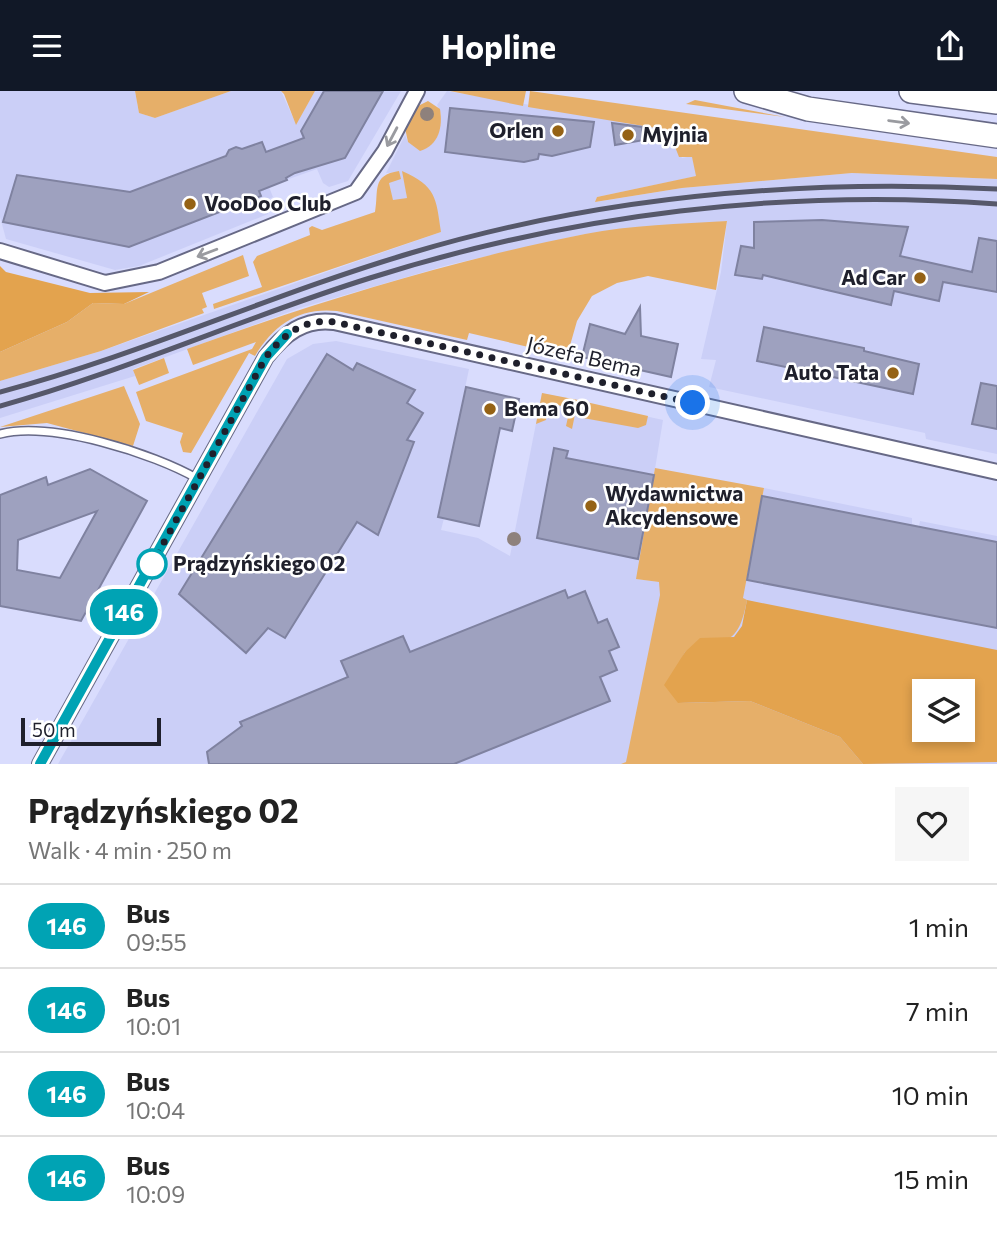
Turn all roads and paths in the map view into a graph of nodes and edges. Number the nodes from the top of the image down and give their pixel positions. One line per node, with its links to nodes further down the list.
1 (417, 91): 6 (street, one-way to 6)
2 (746, 91): 5 (main road, one-way to 5)
3 (911, 91): 4 (main road)
4 (997, 102)
5 (997, 135)
6 (0, 251)
7 (0, 434): 9 (lane)
8 (997, 472): 9 (street, Józefa Bema)
9 (199, 479): 10 (street)
10 (40, 764)

